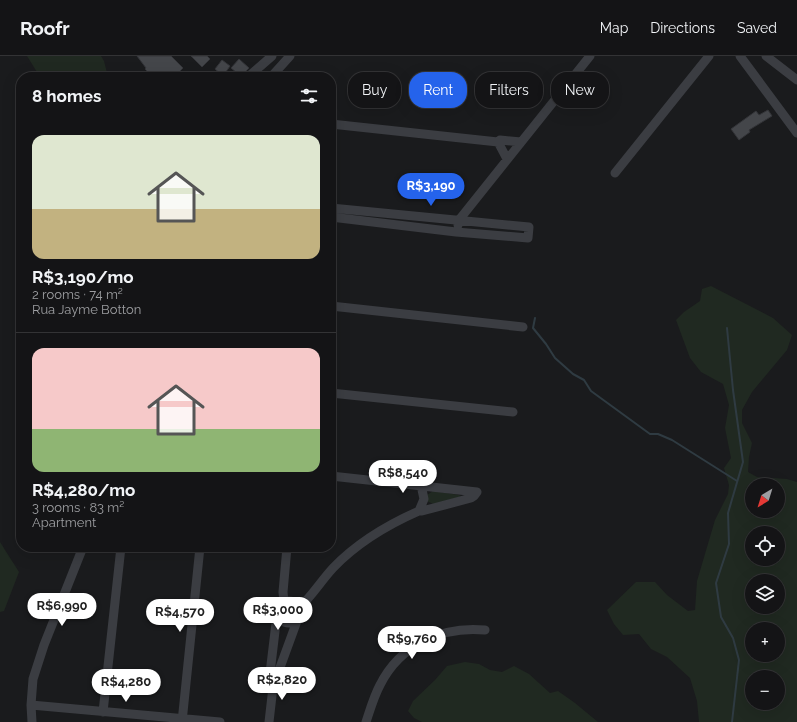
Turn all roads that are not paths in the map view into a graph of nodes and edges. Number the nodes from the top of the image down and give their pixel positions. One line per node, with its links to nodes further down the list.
1 (272, 56): 7 (street)
2 (290, 56): 8 (street)
3 (590, 56): 13 (street)
4 (710, 56): 15 (street)
5 (740, 56): 11 (street)
6 (766, 56): 9 (street)
7 (254, 72)
8 (276, 72)
9 (797, 80)
10 (336, 125): 12 (street)
11 (797, 133)
12 (498, 142): 13 (street); 14 (street)
13 (521, 142): 14 (street)
14 (507, 159): 18 (street)
15 (615, 173)
16 (336, 208): 18 (street)
17 (336, 218): 19 (street)
18 (459, 220): 19 (street); 19 (street)
19 (456, 232)
20 (336, 307): 21 (street)
21 (523, 327)
22 (336, 394): 23 (street)
23 (513, 412)
24 (336, 476): 25 (street)
25 (421, 485): 26 (street); 26 (street)
26 (419, 511): 32 (street)
27 (81, 552): 37 (street)
28 (120, 552): 38 (street)
29 (199, 552): 39 (street)
30 (287, 552): 31 (street)
31 (284, 602): 32 (street); 33 (street)
32 (299, 608): 34 (street)
33 (279, 617): 34 (street); 36 (street)
34 (297, 621): 36 (street)
35 (485, 630): 43 (street)
36 (274, 678): 42 (street)
37 (31, 705): 38 (street); 40 (street)
38 (103, 712): 39 (street)
39 (182, 720): 41 (street)
40 (32, 722)
41 (220, 722)
42 (269, 722)
43 (366, 722)

